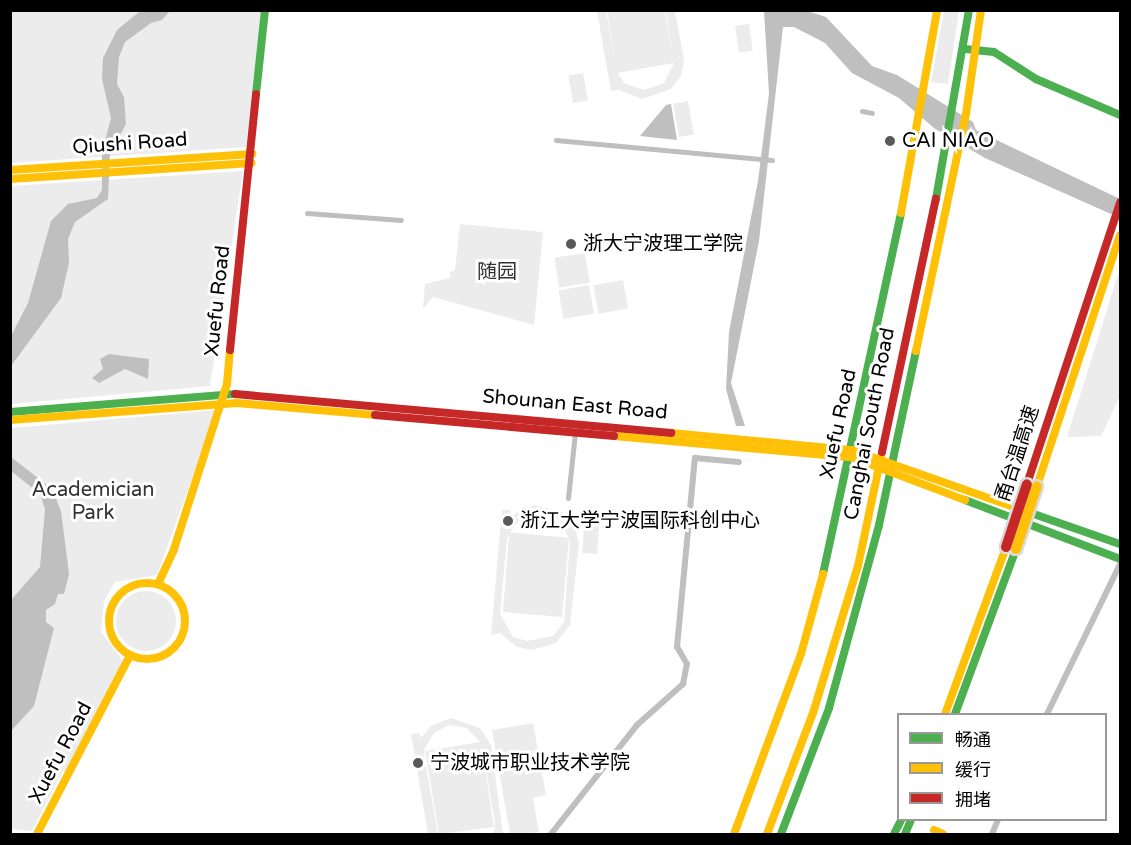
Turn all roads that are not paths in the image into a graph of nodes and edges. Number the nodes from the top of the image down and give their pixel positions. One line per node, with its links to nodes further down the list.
1 (265, 10): 10 (main road, Xuefu Road)
2 (937, 10): 23 (main road, Xuefu Road)
3 (969, 10): 5 (main road, Canghai South Road)
4 (981, 10): 5 (main road, Canghai South Road)
5 (971, 50): 8 (main road); 24 (main road, Canghai South Road); 24 (main road, Canghai South Road)
6 (862, 111): 7 (street)
7 (872, 113)
8 (1120, 115)
9 (556, 140): 11 (street)
10 (251, 159): 12 (main road, Qiushi Road); 19 (main road, Xuefu Road)
11 (771, 160)
12 (101, 169): 13 (main road, Qiushi Road); 14 (main road, Qiushi Road)
13 (10, 170)
14 (10, 179)
15 (1120, 202): 18 (main road, 甬台温高速)
16 (307, 213): 17 (street)
17 (401, 220)
18 (1117, 235): 26 (main road, 甬台温高速, bridge)
19 (224, 398): 20 (main road, Shounan East Road); 21 (main road, Shounan East Road); 22 (main road, Shounan East Road); 23 (main road, Shounan East Road); 30 (main road, Xuefu Road)
20 (10, 412)
21 (10, 420)
22 (575, 433): 23 (main road, Shounan East Road); 25 (street)
23 (851, 453): 24 (main road, Shounan East Road); 35 (main road, Xuefu Road)
24 (886, 466): 26 (main road, Shounan East Road); 29 (main road, Shounan East Road); 36 (main road, Canghai South Road); 37 (main road, Canghai South Road)
25 (568, 498)
26 (1024, 510): 27 (main road, Shounan East Road); 28 (main road, 甬台温高速, bridge)
27 (1119, 543)
28 (1011, 548): 32 (main road, 甬台温高速); 33 (main road, 甬台温高速)
29 (1116, 557)
30 (158, 584): 31 (main road); 31 (main road)
31 (130, 656): 34 (main road, Xuefu Road)
32 (945, 713)
33 (955, 713)
34 (37, 834)
35 (734, 834)
36 (766, 834)
37 (781, 834)

